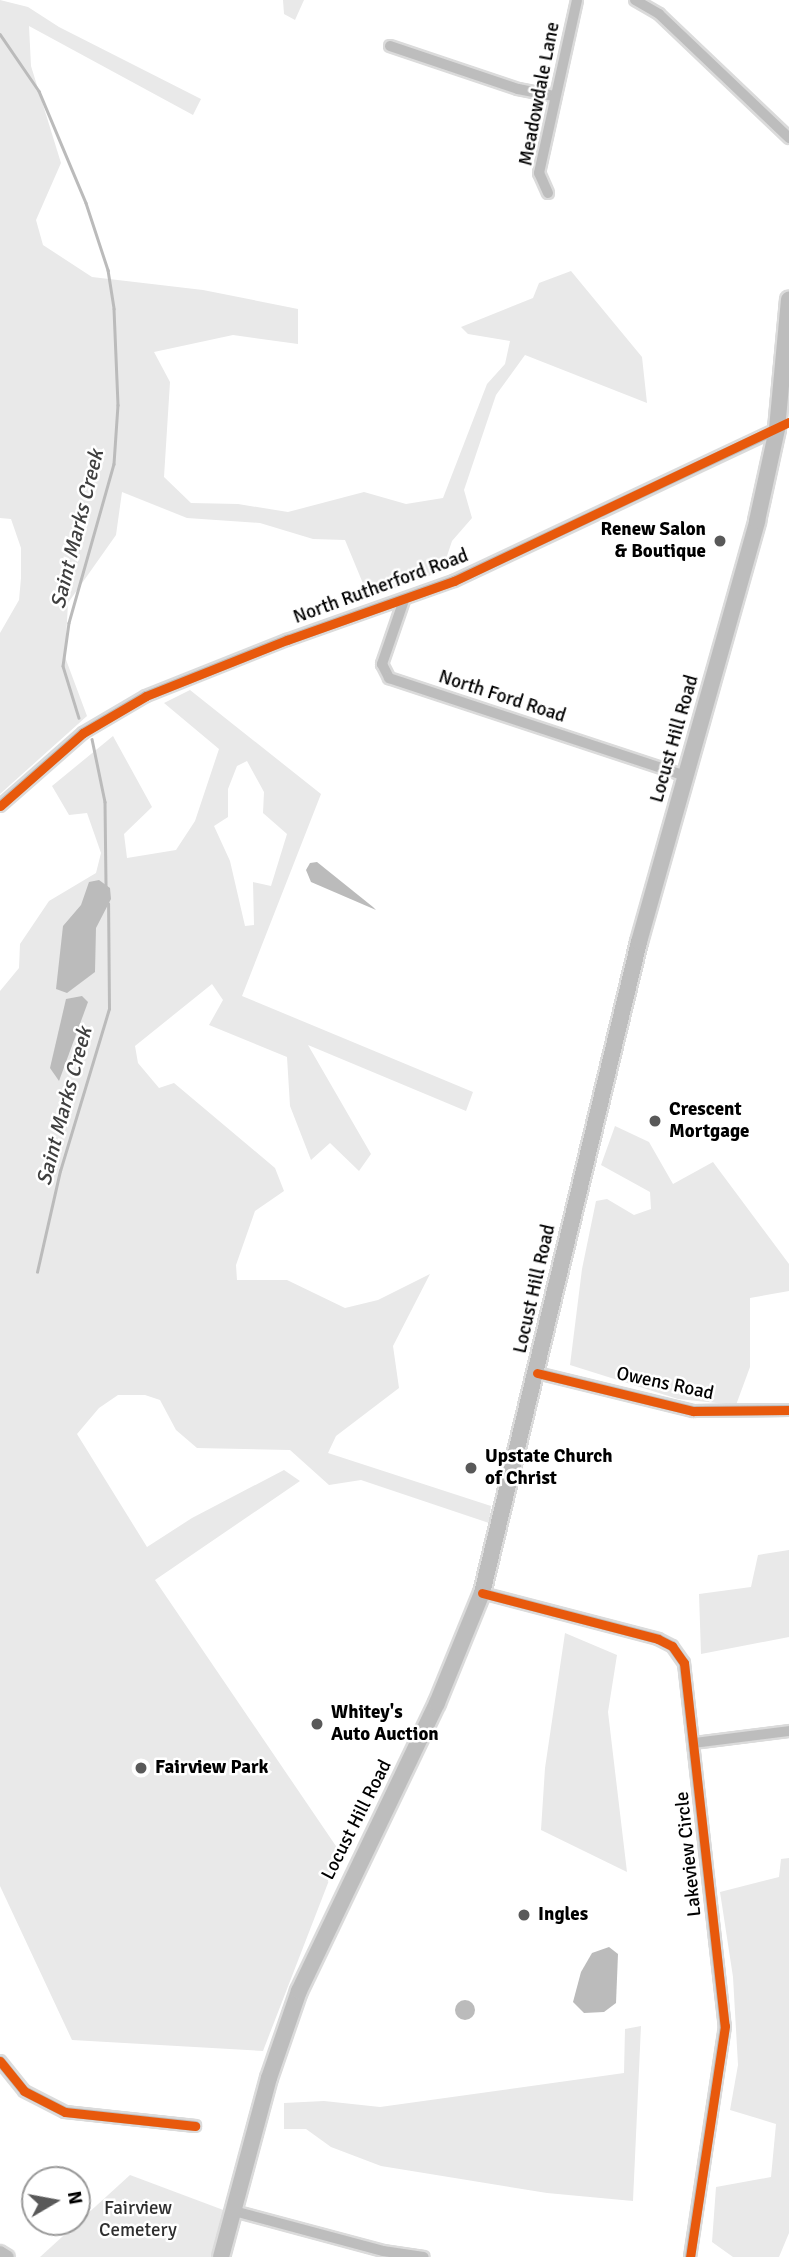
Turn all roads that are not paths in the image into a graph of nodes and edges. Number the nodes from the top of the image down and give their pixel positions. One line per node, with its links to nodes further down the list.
1 (577, 0): 4 (street, Meadowdale Lane)
2 (635, 0): 5 (street)
3 (390, 46): 4 (street)
4 (555, 96): 6 (street, Meadowdale Lane)
5 (789, 138)
6 (548, 193)
7 (789, 300): 8 (main road, Locust Hill Road)
8 (783, 425): 9 (street, North Rutherford Road); 10 (main road, Locust Hill Road)
9 (404, 600): 10 (street, North Ford Road); 11 (street, North Rutherford Road)
10 (686, 776): 12 (main road, Locust Hill Road)
11 (0, 806)
12 (537, 1373): 13 (street, Owens Road); 14 (main road, Locust Hill Road)
13 (789, 1410)
14 (482, 1592): 16 (street, Lakeview Circle); 19 (main road, Locust Hill Road)
15 (789, 1731): 16 (street)
16 (694, 1744): 24 (street, Lakeview Circle)
17 (0, 2061): 18 (street)
18 (195, 2126)
19 (234, 2211): 22 (main road, Locust Hill Road); 23 (street)
20 (0, 2252): 21 (street)
21 (8, 2257)
22 (221, 2257)
23 (424, 2257)
24 (690, 2257)

